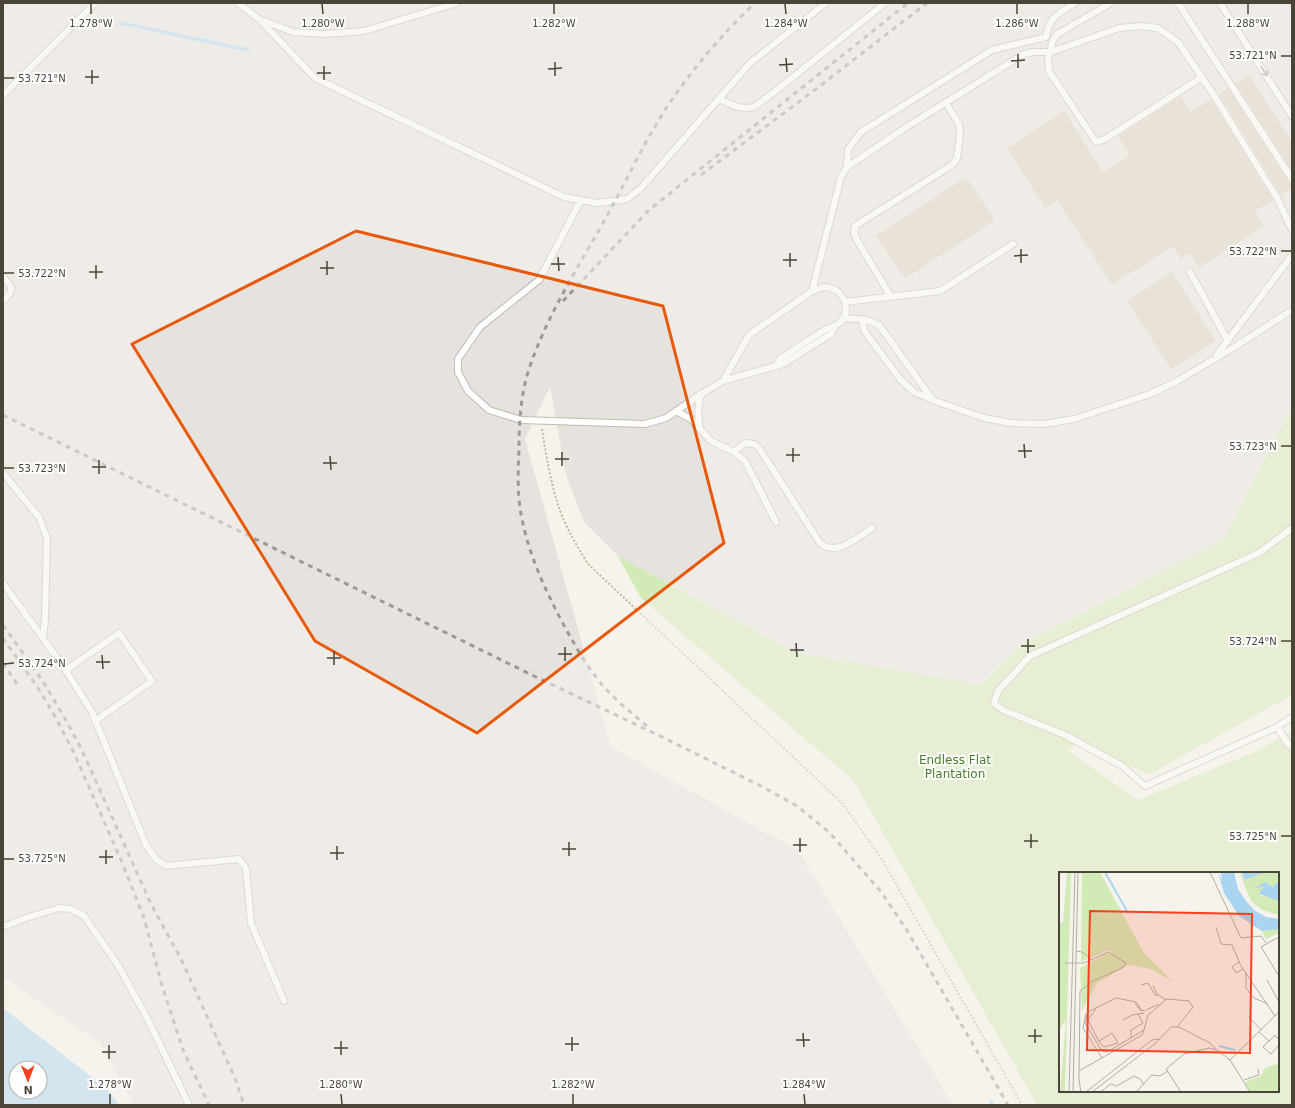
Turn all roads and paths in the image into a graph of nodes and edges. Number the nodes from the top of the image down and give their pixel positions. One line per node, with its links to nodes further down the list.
1 (95, 3): 13 (lane)
2 (238, 3): 10 (lane)
3 (457, 3): 10 (lane)
4 (826, 3): 14 (lane)
5 (885, 3): 14 (lane)
6 (1075, 3): 17 (lane)
7 (1111, 3): 11 (lane)
8 (1178, 3): 18 (lane)
9 (1220, 3): 16 (lane, one-way to 16)
10 (259, 19): 19 (lane)
11 (1051, 52): 12 (lane); 12 (lane); 15 (lane)
12 (1202, 77): 20 (lane)
13 (3, 94)
14 (719, 99): 19 (lane)
15 (946, 103): 17 (lane); 26 (lane)
16 (1292, 116)
17 (847, 167): 25 (lane)
18 (1292, 179)
19 (581, 200): 38 (lane)
20 (1292, 230)
21 (1013, 244): 26 (lane)
22 (1292, 255): 32 (lane)
23 (1190, 272): 32 (lane)
24 (3, 277): 27 (lane)
25 (812, 291): 28 (lane); 34 (lane)
26 (891, 297): 28 (lane)
27 (3, 301)
28 (845, 302): 30 (lane)
29 (1292, 310): 33 (lane)
30 (843, 318): 31 (lane); 34 (lane)
31 (862, 320): 36 (lane); 36 (lane)
32 (1228, 341): 33 (lane)
33 (1214, 359): 36 (lane)
34 (723, 381): 35 (lane)
35 (701, 394): 37 (lane); 39 (lane)
36 (933, 400)
37 (676, 411): 38 (lane); 39 (lane)
38 (541, 420): 55 (path)
39 (700, 428): 40 (lane)
40 (734, 452): 42 (lane); 43 (lane)
41 (3, 472): 46 (lane)
42 (776, 522)
43 (872, 528)
44 (1292, 528): 50 (lane)
45 (3, 583): 46 (lane)
46 (43, 638): 47 (lane)
47 (66, 670): 49 (lane); 49 (lane)
48 (1292, 717): 50 (lane)
49 (95, 721): 53 (lane)
50 (1277, 727): 51 (lane)
51 (1292, 747)
52 (3, 927): 54 (lane)
53 (284, 1001)
54 (188, 1105)
55 (1022, 1105)

